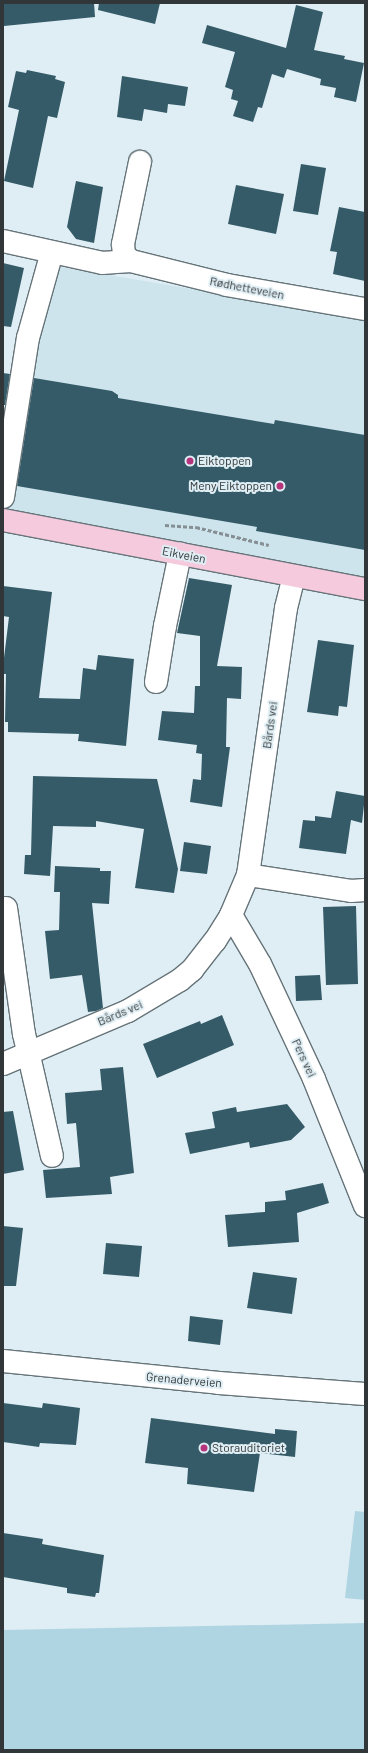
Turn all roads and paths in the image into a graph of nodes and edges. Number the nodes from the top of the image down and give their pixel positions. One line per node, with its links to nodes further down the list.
1 (140, 162): 4 (street)
2 (3, 241): 3 (street, Rødhetteveien)
3 (52, 252): 4 (street, Rødhetteveien); 6 (street)
4 (131, 261): 5 (street, Rødhetteveien)
5 (365, 309)
6 (3, 497)
7 (3, 520): 8 (main road, Eikveien)
8 (180, 554): 9 (main road, Eikveien); 11 (street)
9 (294, 576): 10 (main road, Eikveien); 12 (street, Bårds vei)
10 (365, 589)
11 (156, 682)
12 (248, 875): 13 (street); 15 (street, Bårds vei)
13 (365, 890)
14 (6, 908): 16 (street)
15 (231, 915): 16 (street, Bårds vei); 19 (street, Pers vei)
16 (27, 1051): 17 (street, Bårds vei); 18 (street)
17 (3, 1064)
18 (52, 1156)
19 (357, 1158): 20 (street, Pers vei)
20 (365, 1206)
21 (3, 1361): 22 (street, Grenaderveien)
22 (365, 1394)

